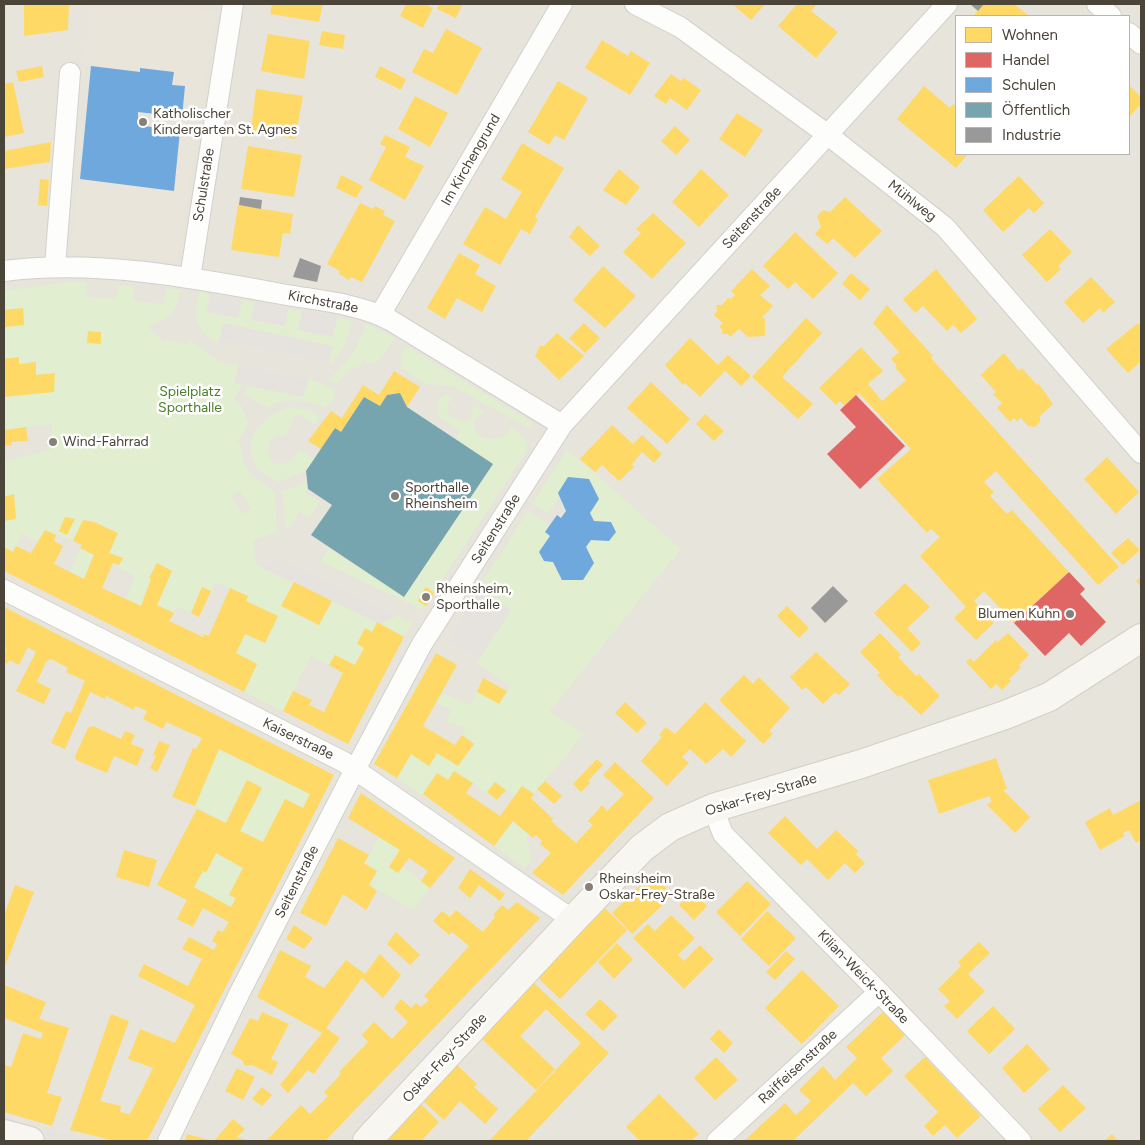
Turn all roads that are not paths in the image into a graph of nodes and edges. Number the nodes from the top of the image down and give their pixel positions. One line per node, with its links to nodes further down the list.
1 (233, 4): 13 (street, Schulstraße)
2 (562, 4): 14 (street, Im Kirchengrund)
3 (635, 4): 10 (street, Mühlweg)
4 (947, 4): 10 (street, Seitenstraße)
5 (1097, 4): 6 (street)
6 (1109, 15)
7 (1130, 34): 8 (street)
8 (1141, 44)
9 (70, 73): 11 (street)
10 (828, 135): 15 (street, Seitenstraße); 16 (street, Mühlweg)
11 (55, 266): 12 (street, Kirchstraße); 13 (street, Kirchstraße)
12 (4, 271)
13 (190, 278): 14 (street, Kirchstraße)
14 (380, 315): 15 (street, Kirchstraße)
15 (562, 425): 19 (street, Seitenstraße)
16 (1141, 453)
17 (4, 590): 19 (street, Kaiserstraße)
18 (1141, 638): 20 (street, Oskar-Frey-Straße)
19 (355, 769): 21 (street, Kaiserstraße); 25 (street, Seitenstraße)
20 (713, 808): 21 (street, Oskar-Frey-Straße); 22 (street, Kilian-Weick-Straße)
21 (573, 920): 26 (street, Oskar-Frey-Straße)
22 (879, 992): 27 (street, Raiffeisenstraße); 28 (street, Kilian-Weick-Straße)
23 (4, 1134): 24 (street)
24 (30, 1141)
25 (168, 1141)
26 (367, 1141)
27 (717, 1141)
28 (1021, 1141)

